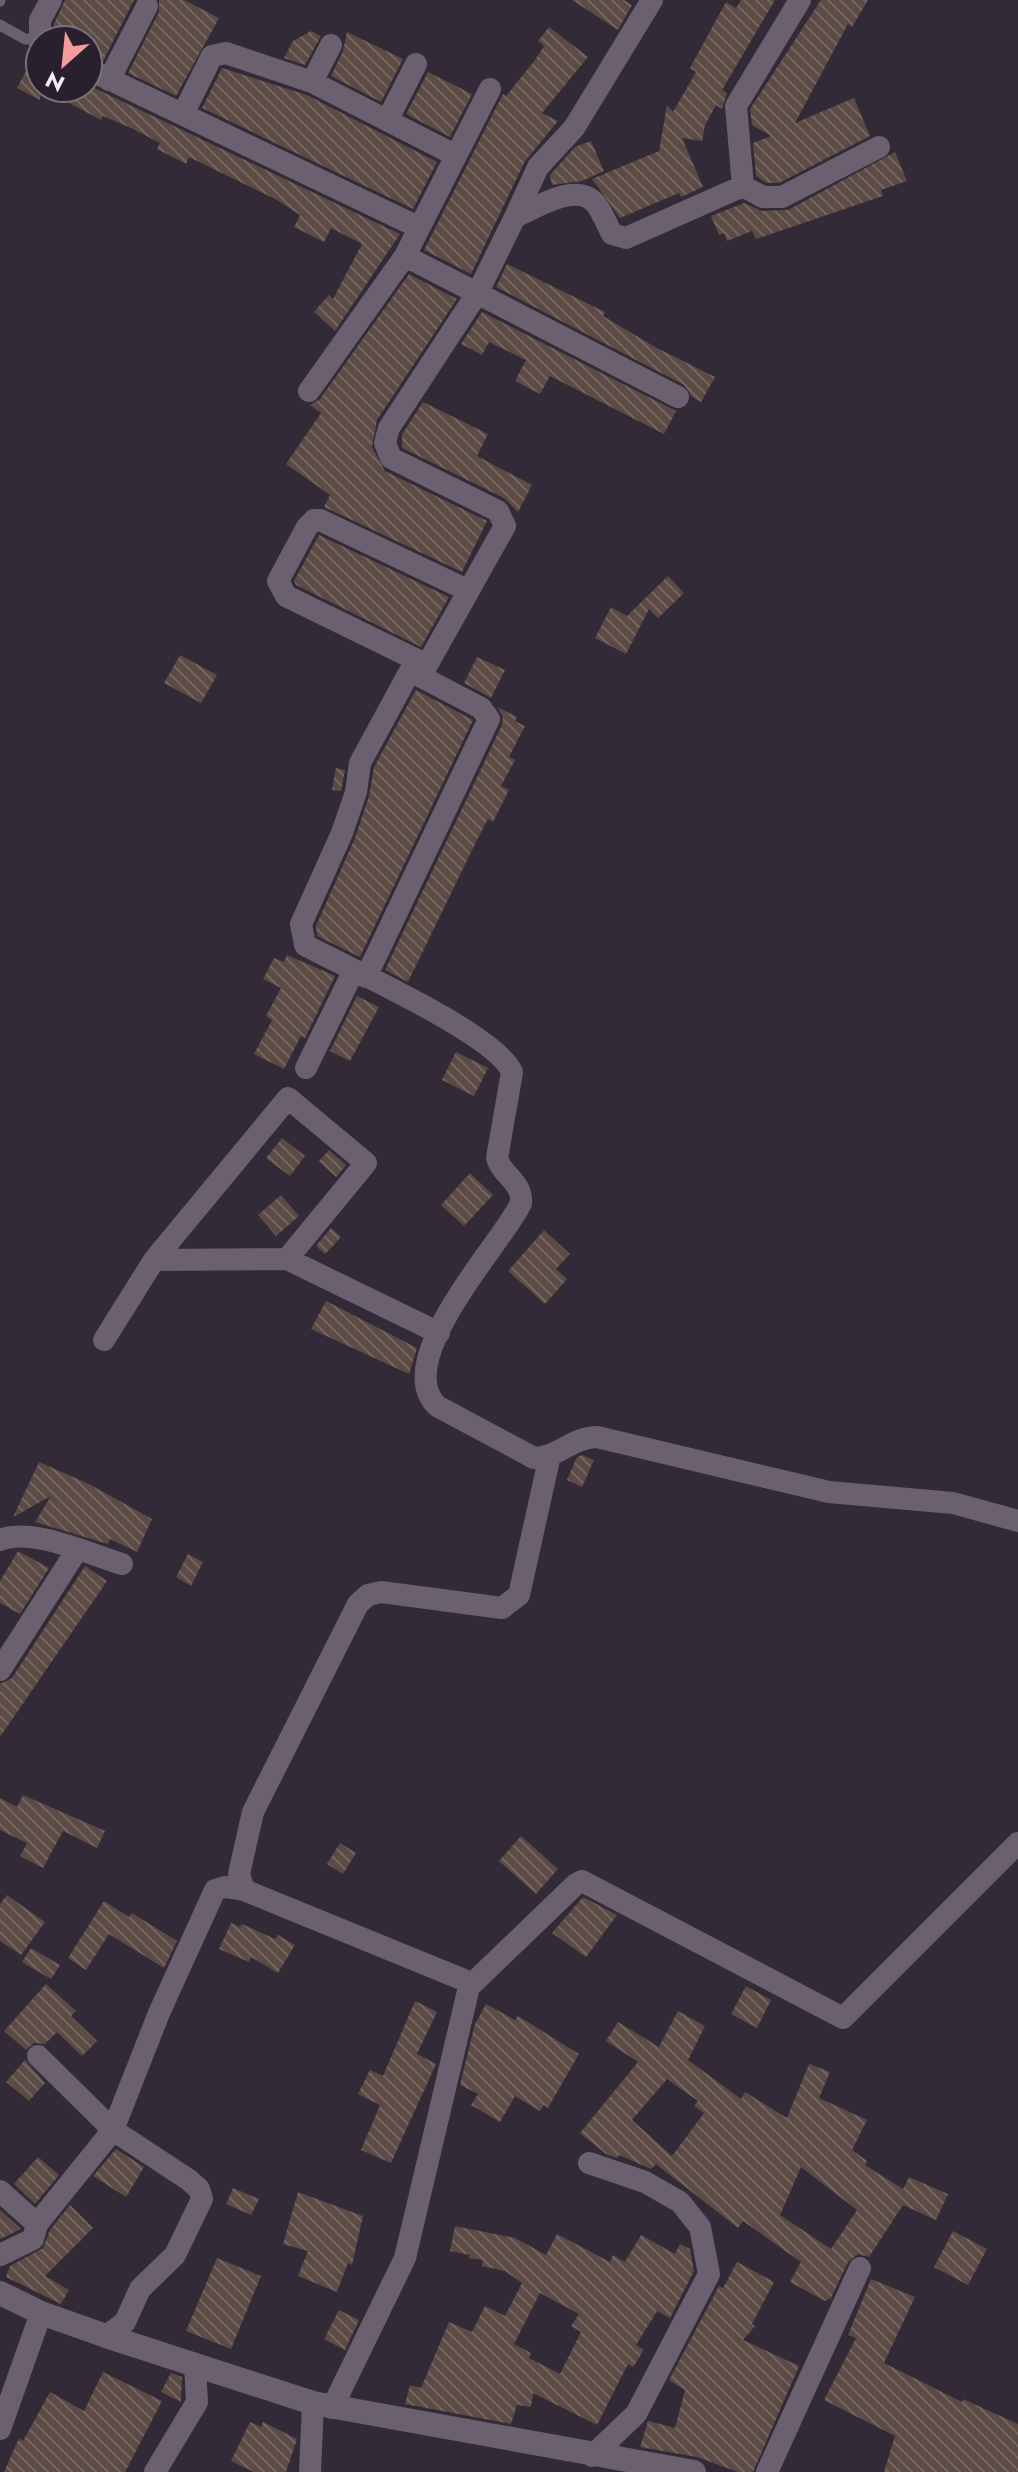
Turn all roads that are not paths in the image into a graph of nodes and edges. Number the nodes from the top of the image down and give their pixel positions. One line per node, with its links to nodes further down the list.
1 (51, 0): 5 (street)
2 (652, 0): 19 (street)
3 (800, 0): 18 (street)
4 (147, 6): 11 (street)
5 (39, 24)
6 (1, 26): 7 (lane)
7 (24, 36)
8 (331, 45): 12 (street)
9 (416, 64): 15 (street)
10 (104, 77): 11 (street)
11 (109, 80): 14 (street)
12 (312, 82): 14 (street); 15 (street)
13 (490, 89): 17 (street)
14 (183, 114): 20 (street)
15 (388, 119): 17 (street)
16 (879, 147): 18 (street)
17 (455, 155): 20 (street)
18 (743, 186): 19 (street)
19 (515, 217): 22 (street)
20 (418, 227): 21 (street)
21 (405, 256): 22 (street); 23 (street)
22 (478, 292): 24 (street); 25 (street)
23 (309, 391)
24 (678, 397)
25 (467, 590): 26 (street); 26 (street)
26 (418, 668): 27 (street); 27 (street)
27 (359, 974): 28 (street); 31 (street)
28 (306, 1068)
29 (287, 1259): 30 (street); 30 (street); 31 (street)
30 (154, 1260): 32 (street)
31 (439, 1333): 33 (street)
32 (104, 1340)
33 (550, 1455): 34 (street); 40 (street)
34 (1018, 1521)
35 (0, 1540): 36 (street)
36 (77, 1550): 37 (street); 38 (street)
37 (122, 1564)
38 (0, 1670)
39 (1018, 1843): 41 (street)
40 (244, 1890): 41 (street); 43 (street)
41 (469, 1987): 53 (street)
42 (38, 2056): 43 (street)
43 (113, 2130): 46 (street); 51 (street)
44 (589, 2163): 55 (street)
45 (0, 2191): 46 (street)
46 (37, 2224): 47 (street)
47 (0, 2255)
48 (860, 2268): 59 (street)
49 (0, 2293): 50 (street)
50 (41, 2313): 51 (street); 54 (street)
51 (106, 2336): 52 (street)
52 (195, 2365): 53 (street); 56 (street)
53 (323, 2405): 55 (street); 57 (street)
54 (0, 2429)
55 (592, 2456): 58 (street)
56 (155, 2472)
57 (310, 2472)
58 (694, 2472)
59 (767, 2472)

